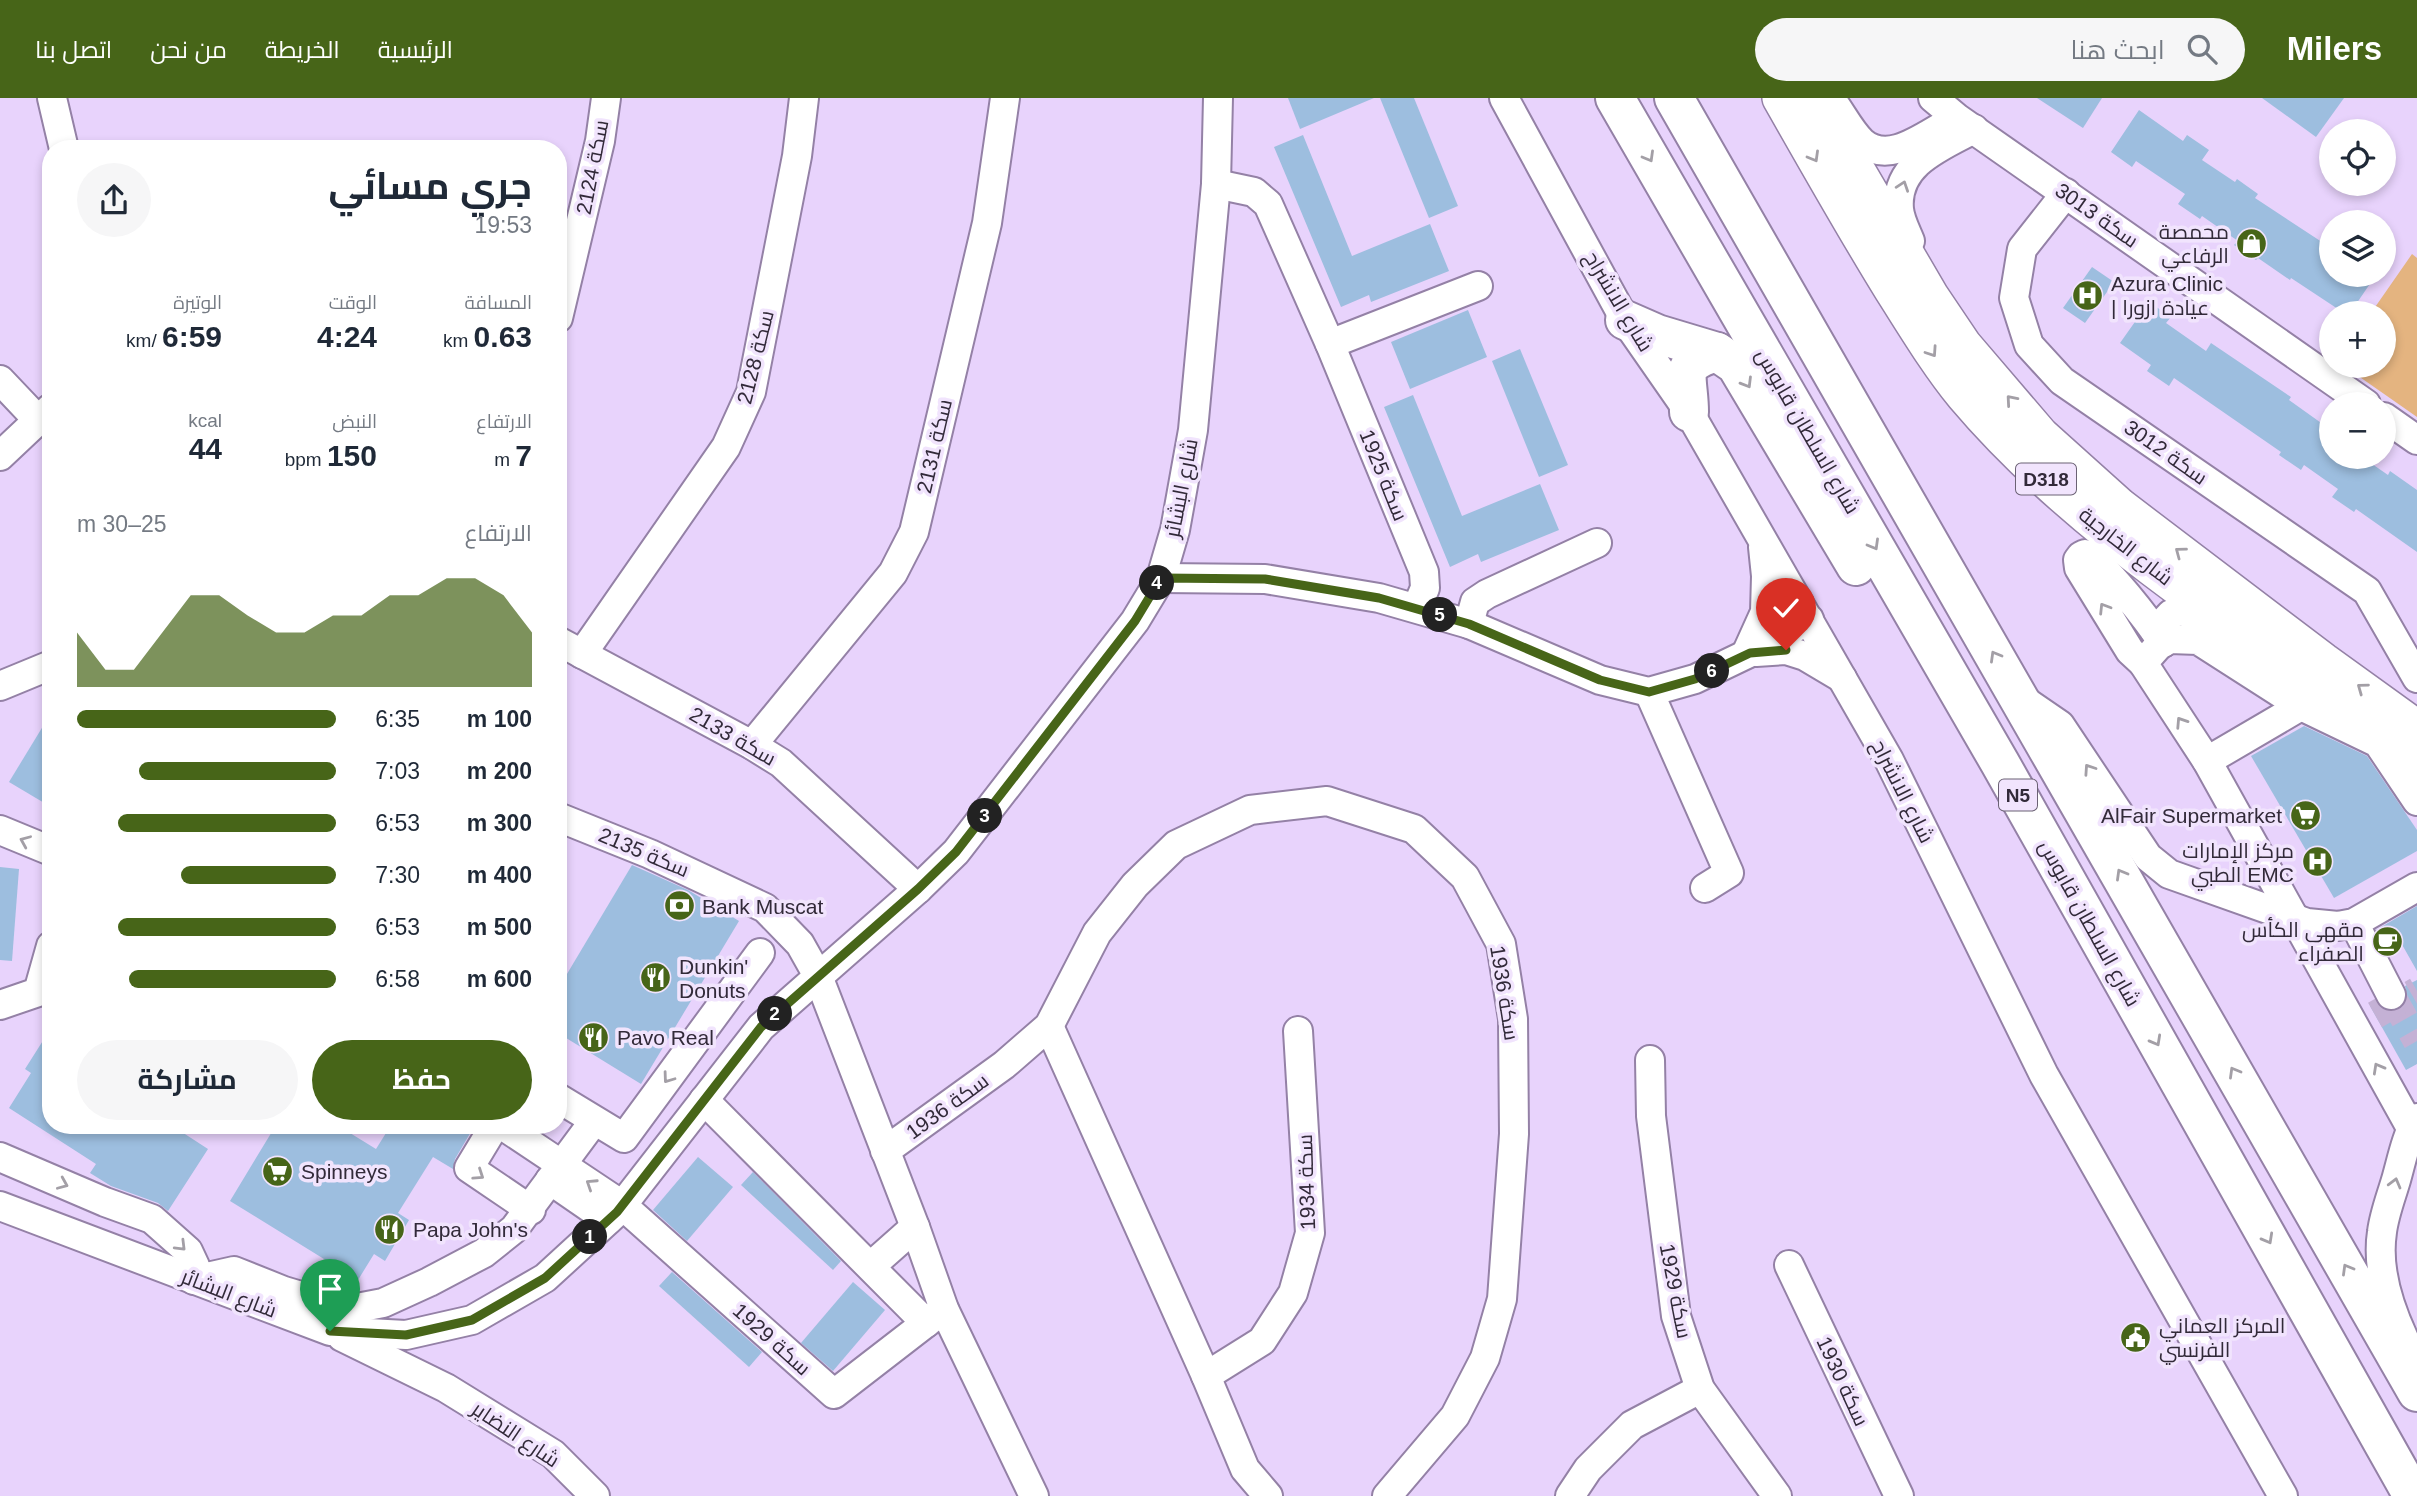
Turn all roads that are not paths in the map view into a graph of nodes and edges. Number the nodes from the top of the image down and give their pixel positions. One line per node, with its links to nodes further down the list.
1 (52, 98): 14 (street)
2 (606, 98): 17 (street, سكة 2124)
3 (804, 98): 38 (street, سكة 2128)
4 (1005, 98): 49 (street, سكة 2131)
5 (1218, 98): 15 (street, شارع البشائر)
6 (1504, 98): 20 (street, شارع الانشراح)
7 (1615, 98): 52 (highway, شارع السلطان قابوس / N5, one-way to 52)
8 (1674, 98): 47 (highway, N5, one-way to 8)
9 (1780, 98): 46 (main road, شارع الخارجية / D318, one-way to 46)
10 (1815, 98): 19 (main road, شارع الخارجية / D318)
11 (1830, 98): 13 (street)
12 (1933, 98): 13 (street, سكة 3013)
13 (1965, 124): 16 (street, سكة 3013); 19 (street, one-way to 13)
14 (62, 140)
15 (1216, 184): 21 (street, سكة 1925); 33 (street, شارع البشائر)
16 (2066, 193): 24 (street, سكة 3013); 42 (street, سكة 3012)
17 (567, 270)
18 (1478, 286): 21 (street)
19 (1931, 296): 48 (main road, شارع الخارجية / D318, one-way to 19)
20 (1625, 320): 22 (highway); 26 (street, شارع الانشراح)
21 (1330, 344): 34 (street, سكة 1925)
22 (1717, 352): 26 (highway); 52 (highway, one-way to 52)
23 (0, 380): 25 (street)
24 (2349, 392)
25 (42, 412)
26 (1689, 412): 31 (street, شارع الانشراح)
27 (42, 417): 30 (street)
28 (2396, 425): 29 (street)
29 (2417, 440)
30 (0, 456)
31 (1762, 537): 35 (street, شارع الانشراح); 39 (street)
32 (1597, 543): 36 (street)
33 (1161, 578): 34 (street); 59 (street, شارع البشائر)
34 (1417, 607): 36 (street)
35 (1809, 619): 39 (street); 43 (street, شارع الانشراح)
36 (1469, 624): 45 (street)
37 (2159, 637): 40 (street); 40 (street, one-way to 37); 46 (street)
38 (570, 648): 49 (street, سكة 2133)
39 (1748, 654): 43 (street); 45 (street)
40 (2143, 663): 51 (street, one-way to 40)
41 (42, 669): 44 (street)
42 (2417, 678)
43 (1843, 679): 103 (street, شارع الانشراح)
44 (0, 687)
45 (1649, 692): 58 (street)
46 (2309, 696): 50 (main road, شارع الخارجية / D318); 51 (street); 53 (street)
47 (2020, 698): 60 (street, one-way to 47); 95 (highway, N5, one-way to 47)
48 (2417, 728)
49 (752, 745): 59 (street, سكة 2133)
50 (2417, 760)
51 (2207, 761): 60 (street)
52 (2000, 763): 104 (highway, شارع السلطان قابوس / N5, one-way to 104)
53 (2417, 802)
54 (567, 821): 63 (street, سكة 2135)
55 (0, 830): 56 (street, one-way to 55)
56 (42, 847)
57 (2417, 887): 61 (street)
58 (1706, 888)
59 (918, 889): 63 (street, شارع البشائر)
60 (2292, 918): 61 (street); 66 (street)
61 (2354, 923): 66 (street)
62 (760, 953): 67 (street)
63 (818, 976): 70 (street, شارع البشائر); 78 (street)
64 (42, 978): 65 (street)
65 (0, 1004)
66 (2373, 1012): 77 (street, one-way to 66)
67 (709, 1024): 70 (street); 74 (street, one-way to 74)
68 (1049, 1026): 78 (street, سكة 1936); 92 (street); 99 (street, سكة 1936)
69 (1298, 1031): 92 (street, سكة 1934)
70 (741, 1052): 72 (street, شارع البشائر)
71 (1650, 1060): 94 (street, سكة 1929)
72 (704, 1100): 83 (street, شارع البشائر); 86 (street)
73 (567, 1104): 74 (street)
74 (594, 1121): 80 (street)
75 (490, 1134): 82 (street, one-way to 82)
76 (512, 1134): 80 (street)
77 (2412, 1135): 91 (street, one-way to 77)
78 (885, 1151): 84 (street)
79 (0, 1157): 87 (street, one-way to 87)
80 (555, 1172): 82 (street); 83 (street)
81 (0, 1206): 87 (street, شارع البشائر)
82 (531, 1210): 87 (street)
83 (615, 1212): 88 (street, سكة 1929); 89 (street, شارع البشائر)
84 (915, 1227): 86 (street); 88 (street)
85 (1789, 1265): 102 (street, سكة 1930)
86 (871, 1266): 88 (street)
87 (204, 1277): 90 (street, شارع البشائر)
88 (935, 1316): 97 (street)
89 (433, 1329): 90 (street, شارع البشائر); 93 (street)
90 (330, 1331): 93 (street, شارع النضاير)
91 (2417, 1365)
92 (1206, 1376): 98 (street)
93 (430, 1380): 96 (street, شارع النضاير)
94 (1700, 1389): 100 (street); 101 (street, سكة 1929)
95 (2417, 1392)
96 (595, 1496)
97 (1034, 1496)
98 (1268, 1496)
99 (1387, 1496)
100 (1570, 1496)
101 (1777, 1496)
102 (1899, 1496)
103 (2283, 1496)
104 (2413, 1496)

